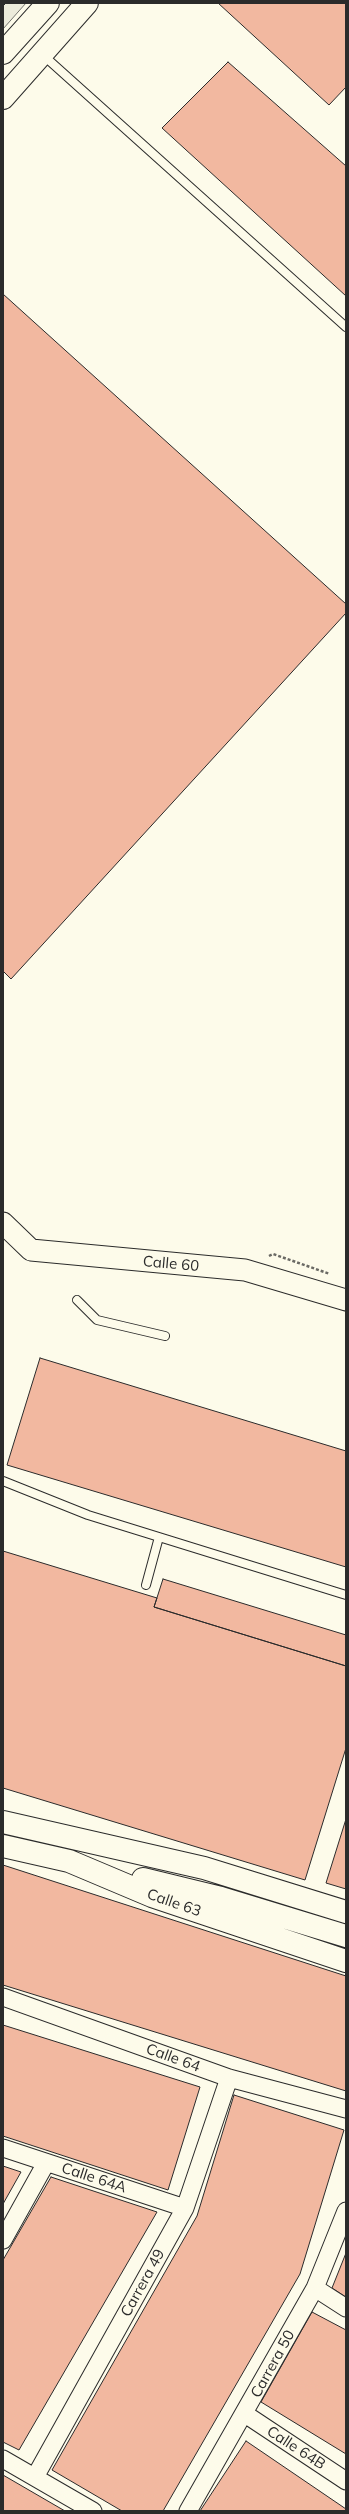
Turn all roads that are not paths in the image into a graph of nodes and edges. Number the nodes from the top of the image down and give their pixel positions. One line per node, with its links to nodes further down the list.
1 (48, 3): 3 (main road)
2 (87, 3): 4 (main road)
3 (3, 53)
4 (42, 54): 5 (main road); 6 (lane)
5 (3, 98)
6 (346, 327)
7 (3, 1223): 9 (street, Calle 60)
8 (77, 1300): 10 (lane)
9 (346, 1300)
10 (165, 1336)
11 (3, 1481): 12 (lane)
12 (159, 1537): 13 (lane); 14 (lane)
13 (146, 1586)
14 (346, 1595)
15 (3, 1822): 18 (main road)
16 (3, 1846): 17 (main road, Calle 63)
17 (69, 1861): 19 (main road); 20 (main road, Calle 63)
18 (346, 1912)
19 (346, 1936)
20 (346, 1961)
21 (3, 1997): 22 (street, Calle 64)
22 (228, 2078): 23 (street, Calle 64); 26 (street, Carrera 49)
23 (346, 2110)
24 (3, 2148): 25 (street, Calle 64A)
25 (46, 2162): 26 (street, Calle 64A); 28 (street)
26 (185, 2208): 33 (street, Carrera 49)
27 (346, 2211): 29 (street, Carrera 50)
28 (3, 2240)
29 (315, 2288): 30 (street); 31 (street, Carrera 50)
30 (346, 2308)
31 (245, 2414): 34 (street, Calle 64B); 36 (street, Carrera 50)
32 (3, 2459): 33 (street)
33 (35, 2477): 35 (street)
34 (346, 2481)
35 (93, 2511)
36 (188, 2511)

